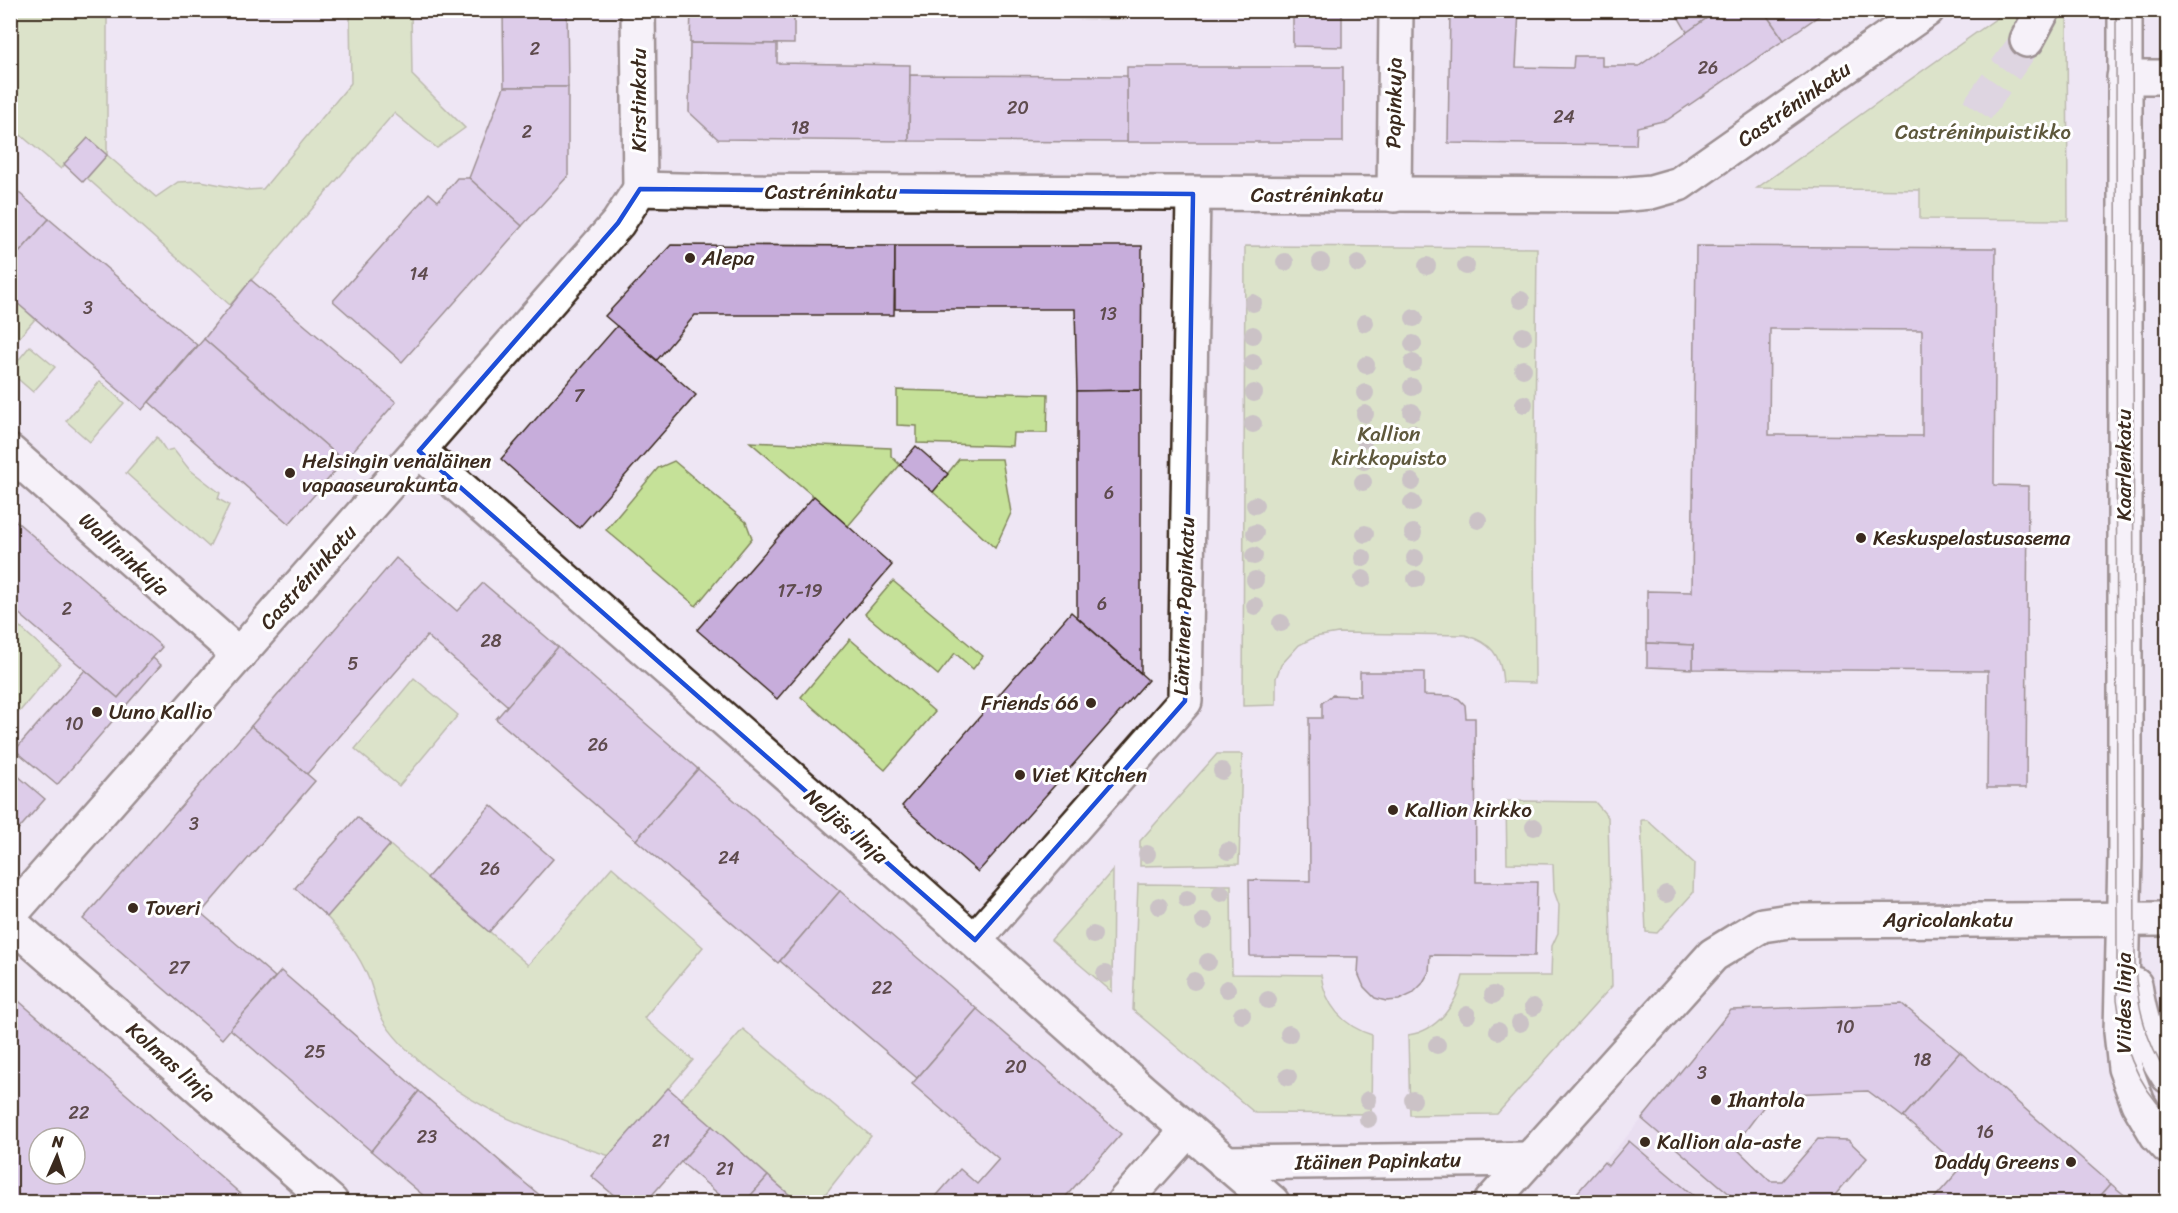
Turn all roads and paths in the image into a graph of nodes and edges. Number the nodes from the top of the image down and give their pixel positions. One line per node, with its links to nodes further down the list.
1 (638, 10): 9 (street, Kirstinkatu)
2 (1396, 10): 11 (street, Papinkuja)
3 (1927, 10): 11 (street, Castréninkatu)
4 (2043, 10): 6 (street)
5 (2125, 10): 7 (street, Kaarlenkatu)
6 (2027, 40)
7 (2124, 77): 8 (street); 16 (street, Kaarlenkatu)
8 (2168, 77)
9 (640, 189): 10 (street, Castréninkatu); 12 (street, Castréninkatu)
10 (1193, 194): 11 (street, Castréninkatu); 19 (street, Läntinen Papinkatu)
11 (1394, 195)
12 (419, 451): 14 (street, Castréninkatu); 19 (street, Neljäs linja)
13 (10, 452): 14 (street, Wallininkuja)
14 (239, 655): 15 (street, Castréninkatu)
15 (10, 915)
16 (2124, 918): 17 (street, Agricolankatu); 20 (street); 22 (street, Viides linja); 23 (street, Agricolankatu)
17 (2168, 919)
18 (10, 922): 25 (street, Kolmas linja)
19 (975, 940): 21 (street, Neljäs linja)
20 (2168, 1076)
21 (1188, 1130): 24 (street, Neljäs linja); 26 (street)
22 (2168, 1147)
23 (1530, 1159): 24 (street, Itäinen Papinkatu); 28 (street)
24 (1225, 1163): 27 (street, Neljäs linja)
25 (332, 1203)
26 (1124, 1203)
27 (1272, 1203)
28 (1491, 1203)

